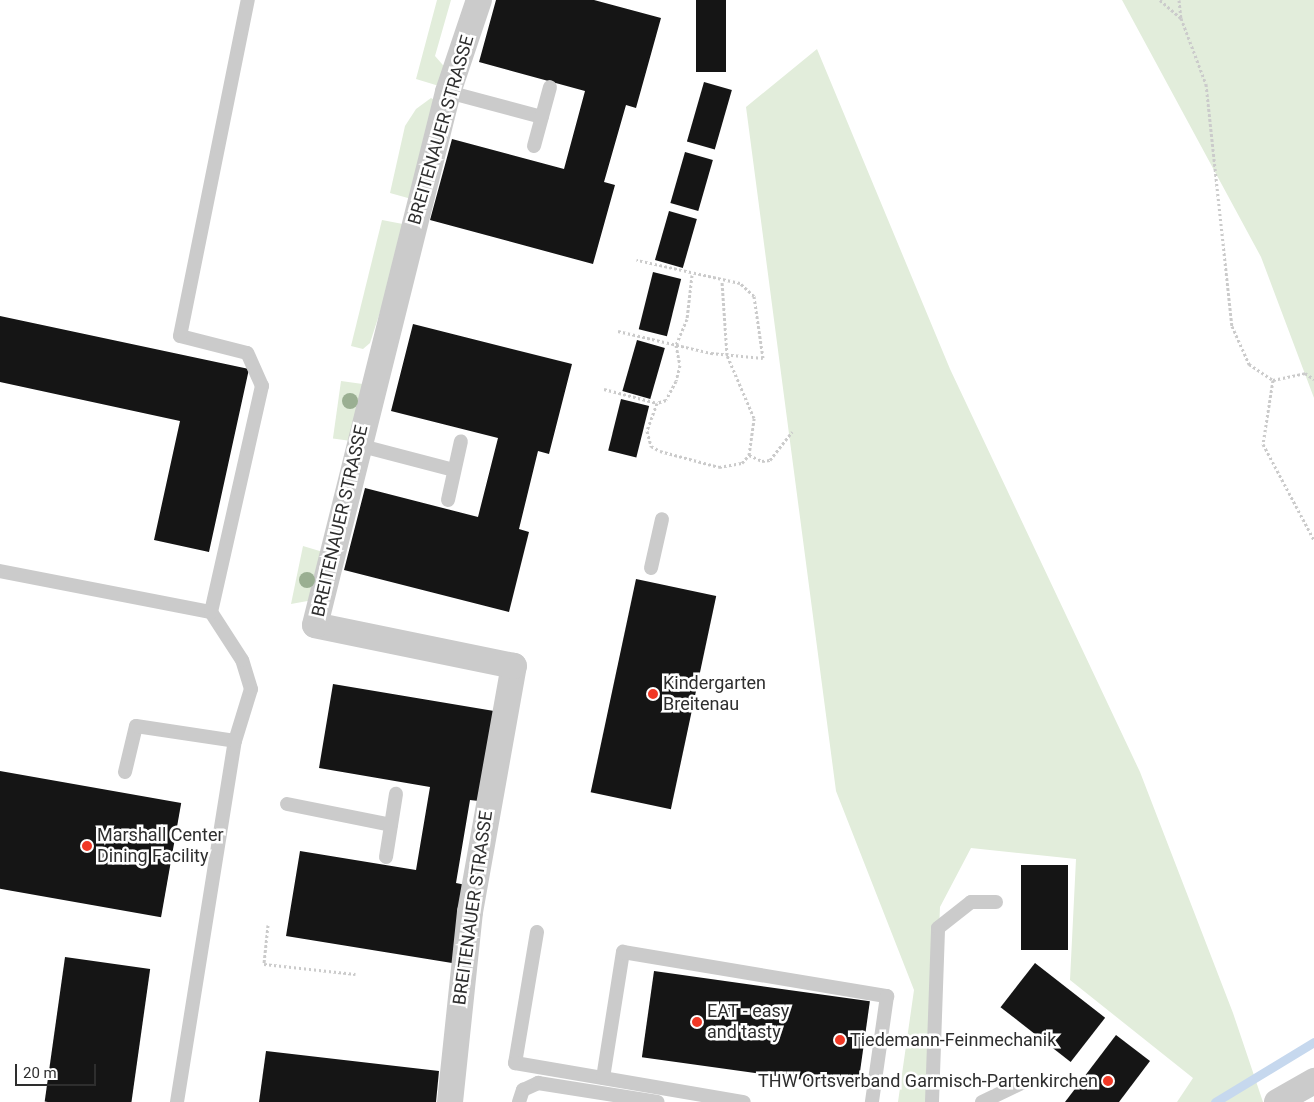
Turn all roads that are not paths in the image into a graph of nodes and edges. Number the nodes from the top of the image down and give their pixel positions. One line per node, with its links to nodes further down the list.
1 (248, 0): 14 (lane)
2 (479, 0): 4 (street, BREITENAUER STRASSE)
3 (550, 87): 5 (lane)
4 (448, 92): 5 (lane); 8 (street, BREITENAUER STRASSE)
5 (542, 117): 6 (lane)
6 (534, 146)
7 (461, 441): 9 (lane)
8 (358, 445): 9 (lane); 27 (street, BREITENAUER STRASSE)
9 (454, 470): 10 (lane)
10 (448, 500)
11 (662, 518): 12 (lane)
12 (651, 568)
13 (0, 571): 14 (lane)
14 (211, 612): 15 (lane)
15 (235, 741): 16 (lane); 26 (lane)
16 (125, 772)
17 (396, 794): 19 (lane)
18 (287, 804): 19 (lane)
19 (391, 825): 20 (lane)
20 (386, 857)
21 (996, 902): 32 (lane)
22 (537, 932): 23 (lane)
23 (603, 1078): 30 (lane); 31 (lane)
24 (1314, 1081): 34 (street)
25 (1024, 1082): 33 (lane)
26 (176, 1102)
27 (450, 1102)
28 (519, 1102): 29 (lane)
29 (658, 1102)
30 (744, 1102)
31 (872, 1102)
32 (932, 1102)
33 (982, 1102)
34 (1277, 1102)

